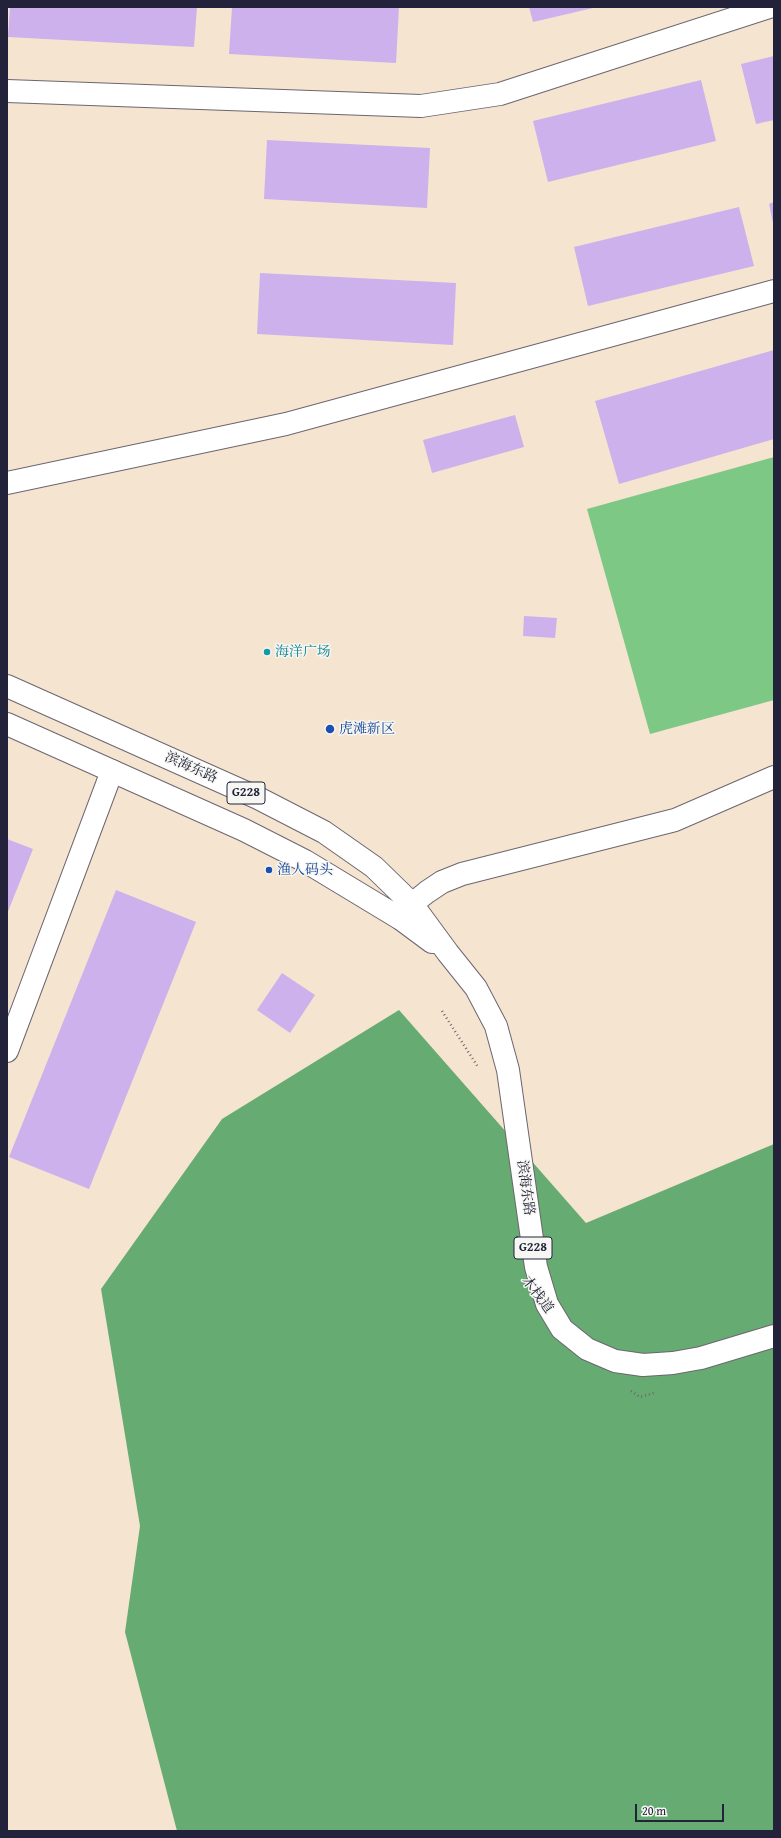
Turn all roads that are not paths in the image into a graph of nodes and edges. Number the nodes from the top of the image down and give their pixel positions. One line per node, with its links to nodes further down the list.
1 (770, 7): 2 (main road)
2 (7, 91)
3 (774, 291): 4 (main road)
4 (7, 483)
5 (7, 686): 9 (main road, 滨海东路 / G228)
6 (7, 724): 7 (main road, 滨海东路 / G228)
7 (112, 771): 9 (main road, 滨海东路 / G228); 10 (main road)
8 (774, 777): 9 (main road)
9 (407, 912): 11 (main road, 滨海东路 / G228)
10 (7, 1051)
11 (774, 1336)

